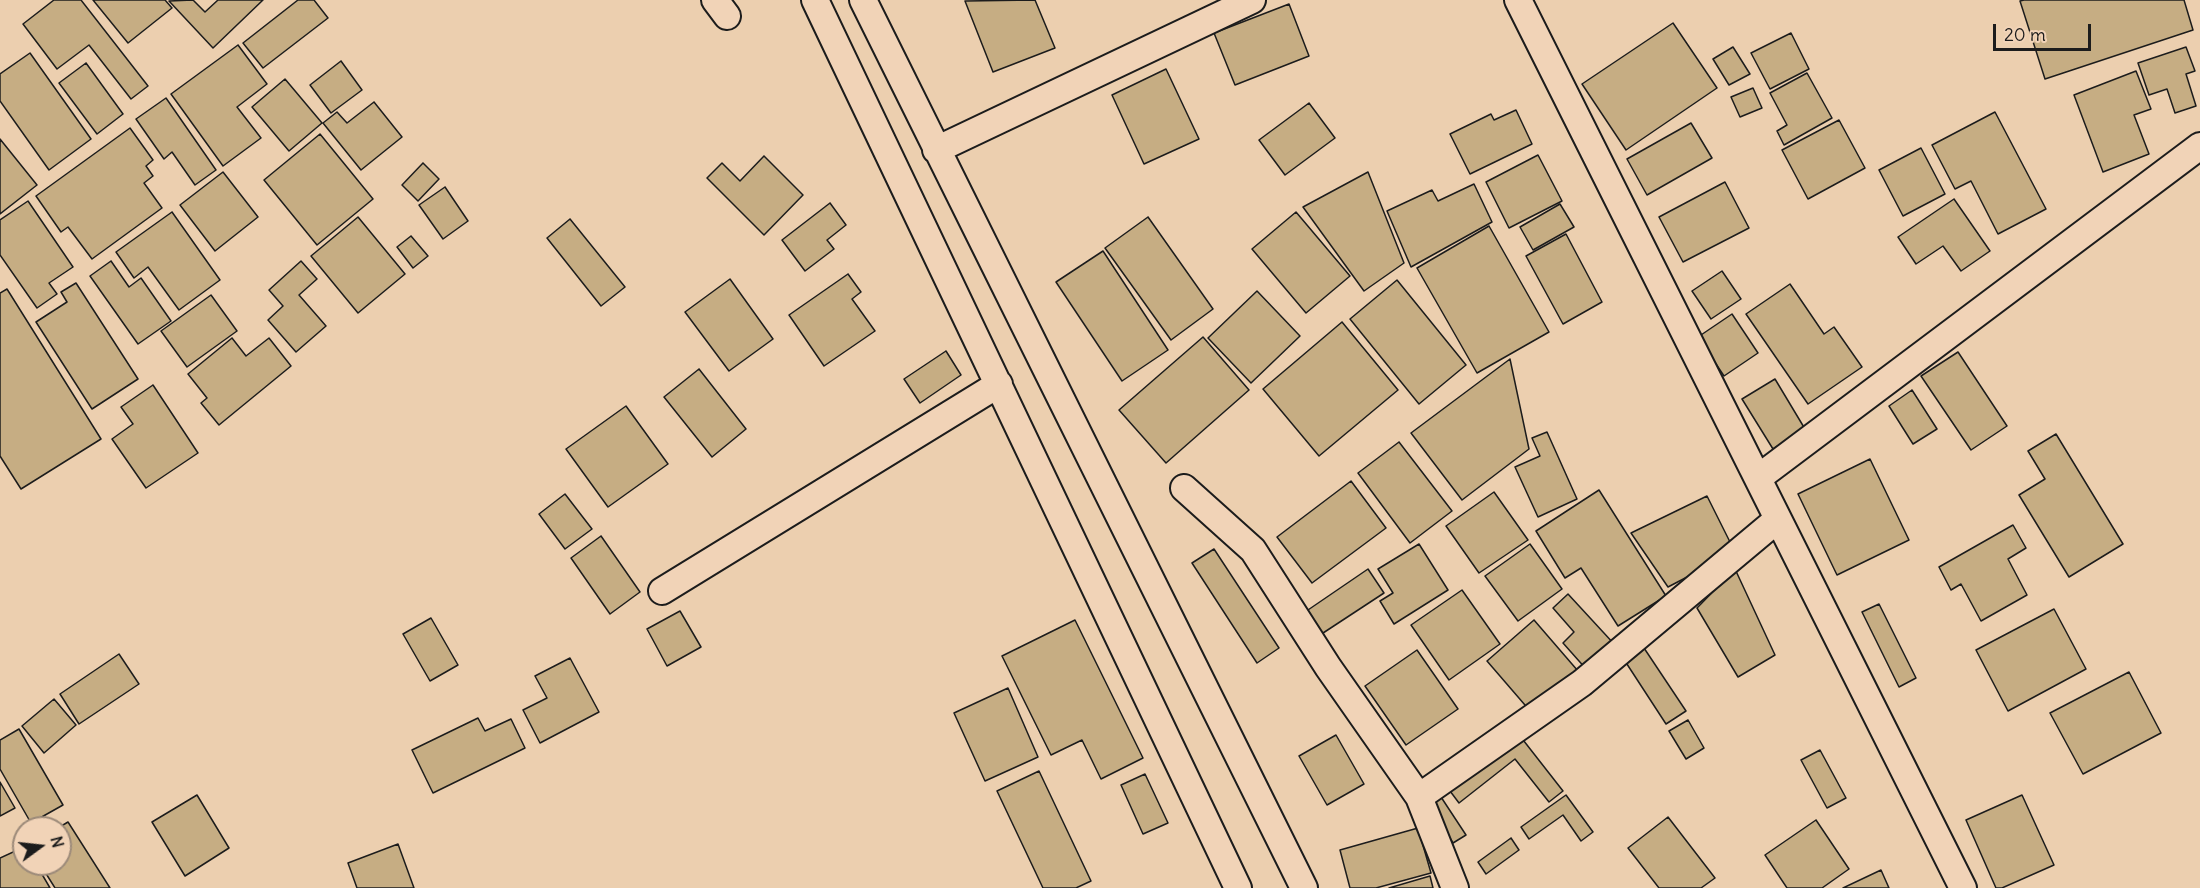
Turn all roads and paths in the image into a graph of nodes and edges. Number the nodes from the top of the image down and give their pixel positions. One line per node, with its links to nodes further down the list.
1 (815, 0): 7 (street)
2 (863, 0): 6 (street)
3 (1252, 0): 6 (street)
4 (1518, 0): 8 (street)
5 (2200, 146): 8 (street)
6 (936, 150): 14 (street)
7 (999, 384): 11 (street); 13 (street)
8 (1758, 478): 10 (street)
9 (1184, 488): 12 (street)
10 (1778, 519): 12 (street); 16 (street)
11 (662, 591)
12 (1419, 797): 15 (street)
13 (1238, 888)
14 (1304, 888)
15 (1455, 888)
16 (1963, 888)

